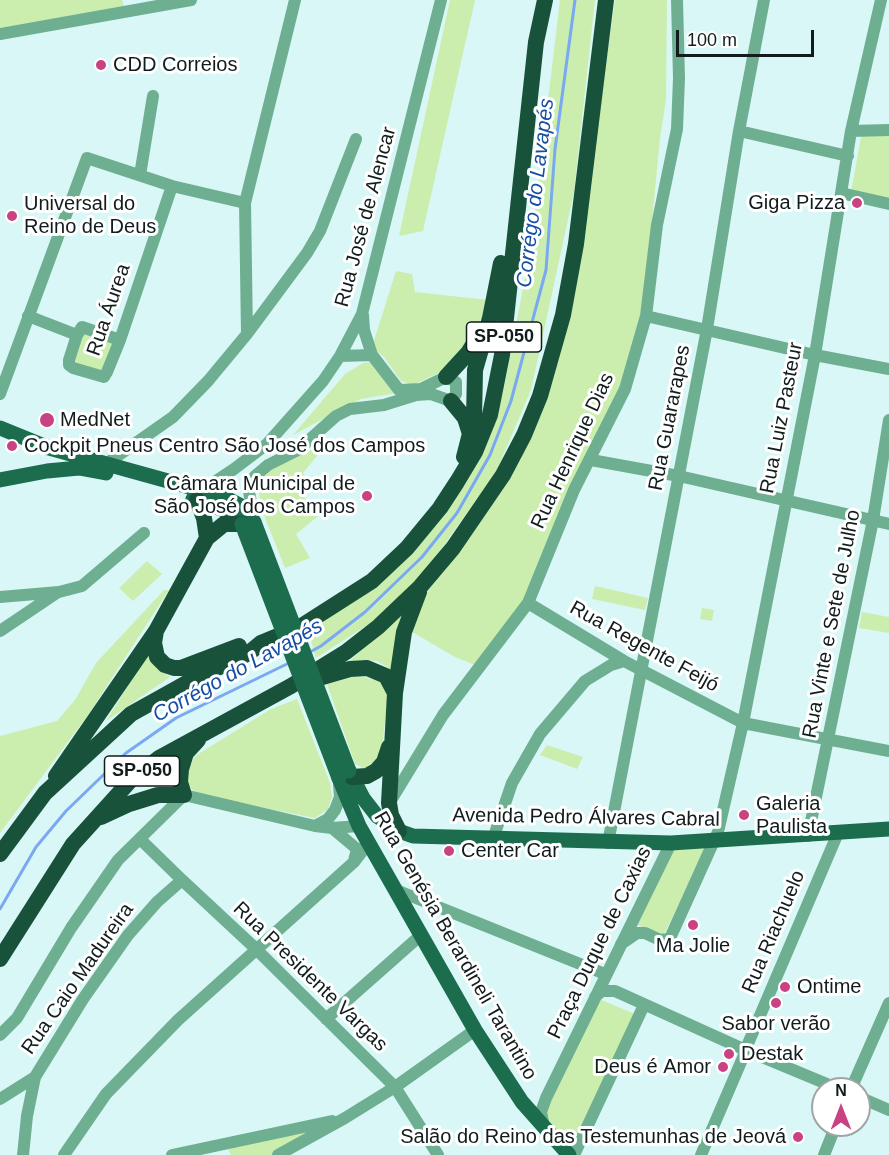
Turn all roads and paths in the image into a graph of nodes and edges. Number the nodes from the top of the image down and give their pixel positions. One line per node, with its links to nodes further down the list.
1 (191, 0): 10 (street)
2 (295, 0): 23 (street)
3 (441, 0): 25 (street, Rua José de Alencar)
4 (537, 0): 12 (highway)
5 (545, 0): 12 (highway, SP-050)
6 (606, 0): 59 (highway, SP-050)
7 (677, 0): 27 (street, Rua Henrique Dias)
8 (764, 0): 15 (street, Rua Guararapes)
9 (881, 0): 16 (street, Rua Luiz Pasteur)
10 (130, 5): 11 (street)
11 (0, 34)
12 (536, 42): 20 (highway, SP-050)
13 (153, 96): 19 (street)
14 (889, 130): 16 (street)
15 (739, 131): 18 (street); 29 (street, Rua Guararapes)
16 (851, 131): 18 (street, Rua Luiz Pasteur)
17 (356, 139): 30 (street)
18 (848, 156): 22 (street, Rua Luiz Pasteur)
19 (140, 175): 21 (street); 26 (street)
20 (521, 183): 28 (highway); 51 (highway, SP-050)
21 (172, 186): 23 (street); 32 (street, Rua Áurea)
22 (840, 193): 24 (street); 33 (street, Rua Luiz Pasteur)
23 (245, 203): 30 (street)
24 (889, 204)
25 (362, 314): 34 (street, Rua José de Alencar); 35 (street)
26 (28, 316): 31 (street); 38 (street)
27 (646, 316): 29 (street); 45 (street, Rua Henrique Dias)
28 (490, 318): 37 (highway); 42 (highway)
29 (707, 329): 33 (street); 49 (street, Rua Guararapes)
30 (246, 334): 46 (street)
31 (77, 335): 32 (street); 32 (street, Rua Áurea)
32 (120, 340)
33 (815, 355): 36 (street); 53 (street, Rua Luiz Pasteur)
34 (340, 356): 35 (street); 43 (street, Rua José de Alencar)
35 (372, 356): 37 (street)
36 (889, 369)
37 (446, 377): 39 (street)
38 (0, 394)
39 (451, 401): 42 (highway); 47 (street)
40 (889, 420): 54 (street, Rua Vinte e Sete de Julho)
41 (0, 428): 44 (main road)
42 (470, 434): 51 (highway)
43 (267, 444): 47 (street); 52 (street, Rua José de Alencar)
44 (50, 448): 46 (main road); 48 (main road)
45 (591, 460): 49 (street); 62 (street, Rua Henrique Dias)
46 (105, 464): 52 (main road)
47 (268, 465): 55 (street)
48 (47, 471): 50 (main road); 52 (main road)
49 (679, 476): 53 (street); 67 (street, Rua Guararapes)
50 (0, 480)
51 (457, 482): 65 (highway, SP-050)
52 (199, 495): 55 (main road); 58 (highway)
53 (786, 502): 54 (street); 70 (street, Rua Luiz Pasteur)
54 (873, 520): 56 (street); 73 (street, Rua Vinte e Sete de Julho)
55 (248, 523): 58 (highway); 75 (main road, bridge)
56 (889, 524)
57 (144, 533): 60 (street)
58 (207, 538): 64 (highway)
59 (420, 587): 68 (highway, SP-050); 69 (highway)
60 (59, 592): 61 (street); 63 (street)
61 (0, 597)
62 (528, 603): 66 (street, Rua Regente Feijó); 78 (street, Rua Henrique Dias)
63 (0, 631)
64 (156, 631): 65 (highway); 76 (highway)
65 (261, 643): 76 (highway, SP-050)
66 (624, 661): 67 (street, Rua Regente Feijó); 88 (street)
67 (641, 670): 70 (street, Rua Regente Feijó); 90 (street, Rua Guararapes)
68 (291, 686): 69 (highway); 71 (highway, SP-050)
69 (395, 693): 72 (highway)
70 (743, 723): 73 (street, Rua Regente Feijó); 89 (street, Rua Luiz Pasteur)
71 (202, 734): 77 (highway); 79 (highway, SP-050)
72 (393, 735): 75 (highway); 78 (highway)
73 (829, 740): 74 (street, Rua Regente Feijó); 86 (street, Rua Vinte e Sete de Julho)
74 (889, 751)
75 (346, 775): 80 (street); 83 (main road, Avenida Pedro Álvares Cabral); 84 (main road, Rua Genésia Berardineli Tarantino)
76 (45, 793): 92 (highway, SP-050)
77 (184, 795): 79 (highway); 80 (street); 87 (street)
78 (389, 803): 83 (highway)
79 (92, 822): 102 (highway, SP-050)
80 (315, 826): 81 (street)
81 (332, 828): 84 (street); 94 (street)
82 (889, 829): 85 (main road, Avenida Pedro Álvares Cabral)
83 (399, 831): 88 (main road, Avenida Pedro Álvares Cabral)
84 (363, 832): 93 (main road, Rua Genésia Berardineli Tarantino); 94 (street)
85 (838, 833): 86 (main road, Avenida Pedro Álvares Cabral); 110 (street, Rua Riachuelo)
86 (808, 836): 89 (main road, Avenida Pedro Álvares Cabral)
87 (140, 839): 95 (street, Rua Presidente Vargas); 109 (street)
88 (493, 839): 90 (main road, Avenida Pedro Álvares Cabral)
89 (714, 841): 91 (main road, Avenida Pedro Álvares Cabral); 98 (street, Rua Luiz Pasteur)
90 (608, 843): 91 (main road, Avenida Pedro Álvares Cabral)
91 (671, 843): 97 (street, Praça Duque de Caxias)
92 (0, 854)
93 (378, 858): 94 (street); 96 (main road, Rua Genésia Berardineli Tarantino)
94 (354, 862): 101 (street)
95 (182, 880): 101 (street, Rua Presidente Vargas); 111 (street, Rua Caio Madureira)
96 (396, 890): 99 (main road, Rua Genésia Berardineli Tarantino); 103 (street)
97 (636, 912): 98 (street); 100 (street, Praça Duque de Caxias)
98 (645, 933): 100 (street)
99 (421, 935): 107 (street); 108 (main road, Rua Genésia Berardineli Tarantino)
100 (621, 944): 103 (street, Praça Duque de Caxias)
101 (255, 948): 107 (street, Rua Presidente Vargas); 122 (street)
102 (0, 959)
103 (605, 974): 104 (street, Praça Duque de Caxias)
104 (595, 997): 106 (street); 119 (street, Praça Duque de Caxias)
105 (889, 1003): 113 (street)
106 (644, 1005): 110 (street); 123 (street)
107 (326, 1019): 114 (street, Rua Presidente Vargas)
108 (475, 1030): 114 (street); 119 (main road, Rua Genésia Berardineli Tarantino)
109 (0, 1035)
110 (746, 1050): 112 (street); 128 (street, Rua Riachuelo)
111 (35, 1077): 115 (street, Rua Caio Madureira); 124 (street, Rua Caio Madureira)
112 (811, 1077)
113 (856, 1077)
114 (395, 1087): 118 (street); 127 (street, Rua Presidente Vargas)
115 (0, 1099)
116 (871, 1102): 117 (street)
117 (889, 1110)
118 (345, 1118): 121 (street); 126 (street)
119 (544, 1127): 123 (main road, Rua Genésia Berardineli Tarantino)
120 (831, 1137): 129 (street)
121 (222, 1150): 125 (street)
122 (70, 1153)
123 (566, 1154)
124 (23, 1155)
125 (172, 1155)
126 (278, 1155)
127 (438, 1155)
128 (701, 1155)
129 (824, 1155)

